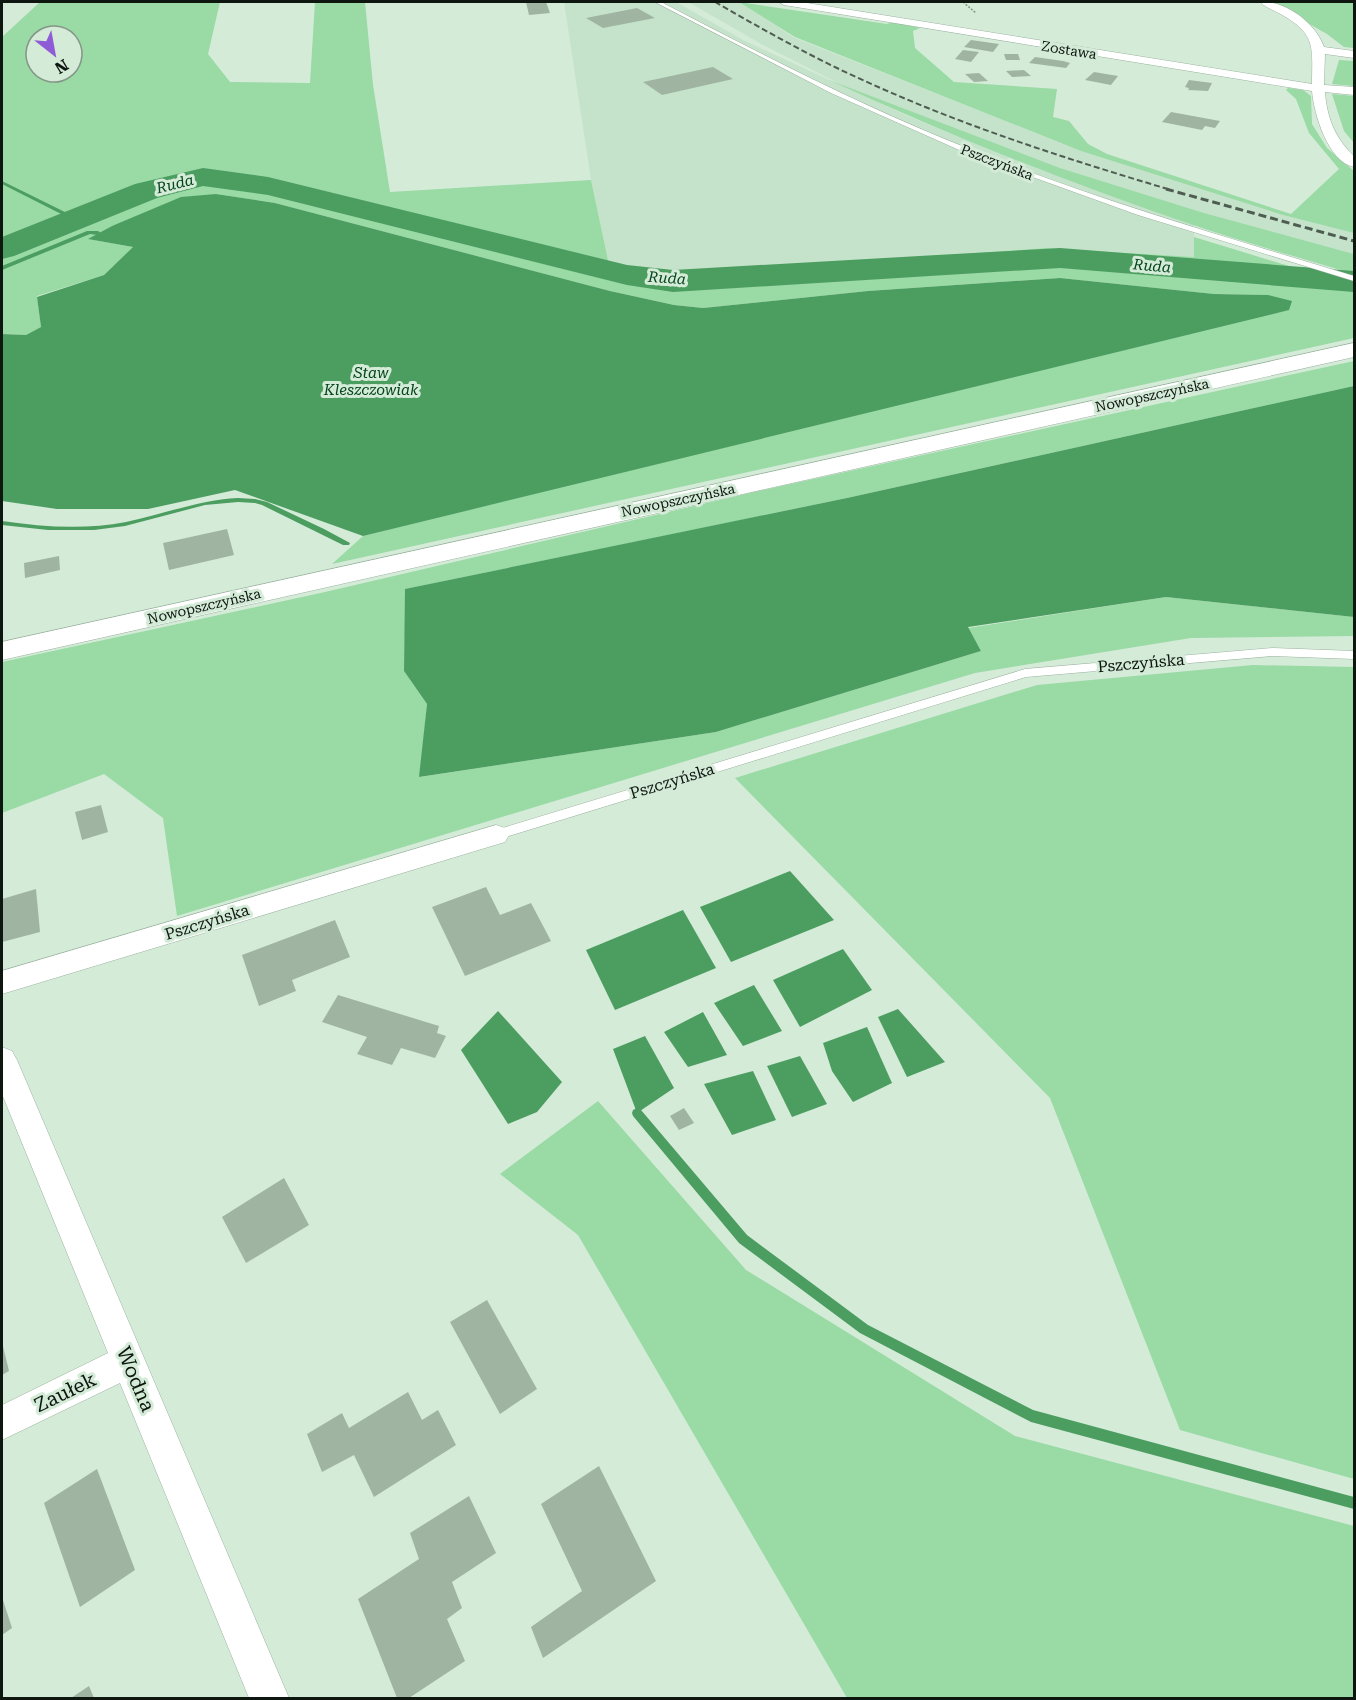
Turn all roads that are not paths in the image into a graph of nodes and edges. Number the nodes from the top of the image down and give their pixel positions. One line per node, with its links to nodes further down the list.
1 (658, 2): 9 (lane, Pszczyńska)
2 (784, 2): 6 (street, Zostawa)
3 (1265, 2): 4 (street)
4 (1318, 50): 5 (street); 6 (street)
5 (1354, 54)
6 (1318, 88): 7 (street, Zostawa); 8 (street)
7 (1354, 91)
8 (1354, 163)
9 (1354, 279)
10 (1354, 350): 11 (main road, Nowopszczyńska)
11 (2, 651)
12 (1354, 655): 13 (lane, Pszczyńska)
13 (496, 835): 14 (street, Pszczyńska)
14 (2, 983)
15 (2, 1060): 16 (street, Wodna)
16 (129, 1361): 17 (street, Zaułek); 18 (street, Wodna)
17 (2, 1424)
18 (269, 1698)

